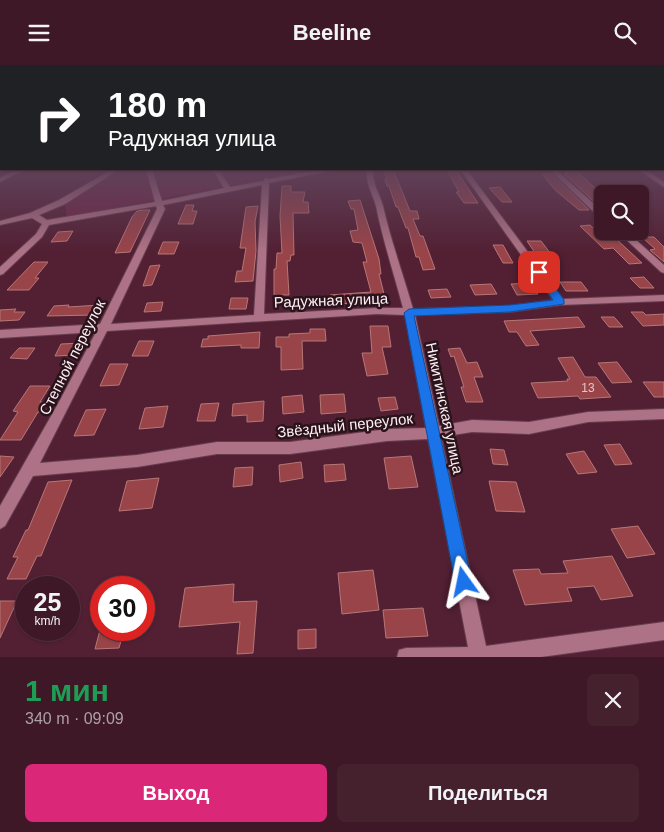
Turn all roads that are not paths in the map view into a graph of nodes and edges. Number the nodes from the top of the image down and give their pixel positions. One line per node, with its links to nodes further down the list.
1 (73, 196): 10 (street)
2 (158, 196): 8 (street)
3 (196, 196): 8 (street)
4 (264, 196): 19 (street)
5 (375, 196): 18 (street, Никитинская улица)
6 (482, 196): 17 (street)
7 (581, 196): 9 (street)
8 (161, 203): 12 (street); 20 (street, Степной переулок)
9 (594, 208)
10 (32, 215): 11 (street); 12 (street)
11 (0, 223)
12 (46, 223): 15 (street)
13 (631, 240): 14 (street)
14 (664, 270)
15 (0, 272)
16 (664, 299): 17 (street, Радужная улица)
17 (560, 302): 18 (street, Радужная улица)
18 (409, 313): 19 (street, Радужная улица); 23 (street, Никитинская улица)
19 (259, 318): 20 (street, Радужная улица)
20 (106, 327): 21 (street, Радужная улица); 24 (street, Степной переулок)
21 (0, 334)
22 (664, 414): 23 (street, Звёздный переулок)
23 (433, 433): 24 (street, Звёздный переулок); 28 (street, Никитинская улица)
24 (30, 470): 25 (street, Степной переулок)
25 (0, 521)
26 (664, 631): 28 (street)
27 (406, 657): 28 (street)
28 (479, 657)

